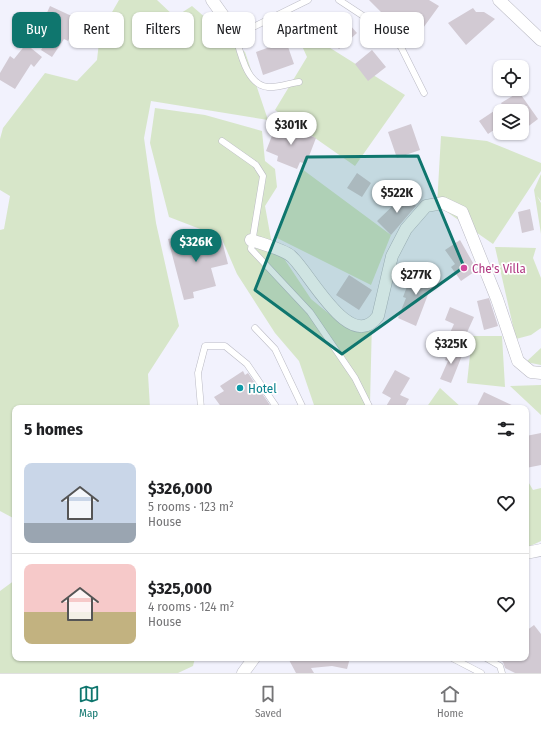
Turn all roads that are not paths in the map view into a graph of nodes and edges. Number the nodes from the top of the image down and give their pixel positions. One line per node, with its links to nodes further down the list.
1 (212, 0): 5 (street)
2 (308, 0): 6 (lane)
3 (339, 0): 10 (lane)
4 (499, 0): 7 (street)
5 (221, 12)
6 (255, 25)
7 (541, 40)
8 (239, 48): 9 (lane)
9 (300, 82)
10 (424, 93)
11 (222, 141): 12 (lane)
12 (251, 240): 14 (street); 18 (lane)
13 (255, 328): 17 (lane)
14 (541, 373)
15 (201, 405): 16 (lane)
16 (275, 405)
17 (302, 405)
18 (368, 405)
19 (541, 550): 20 (street)
20 (529, 552)
21 (251, 661): 24 (street)
22 (458, 661): 25 (lane)
23 (491, 661): 26 (lane)
24 (243, 673)
25 (481, 673)
26 (502, 673)

